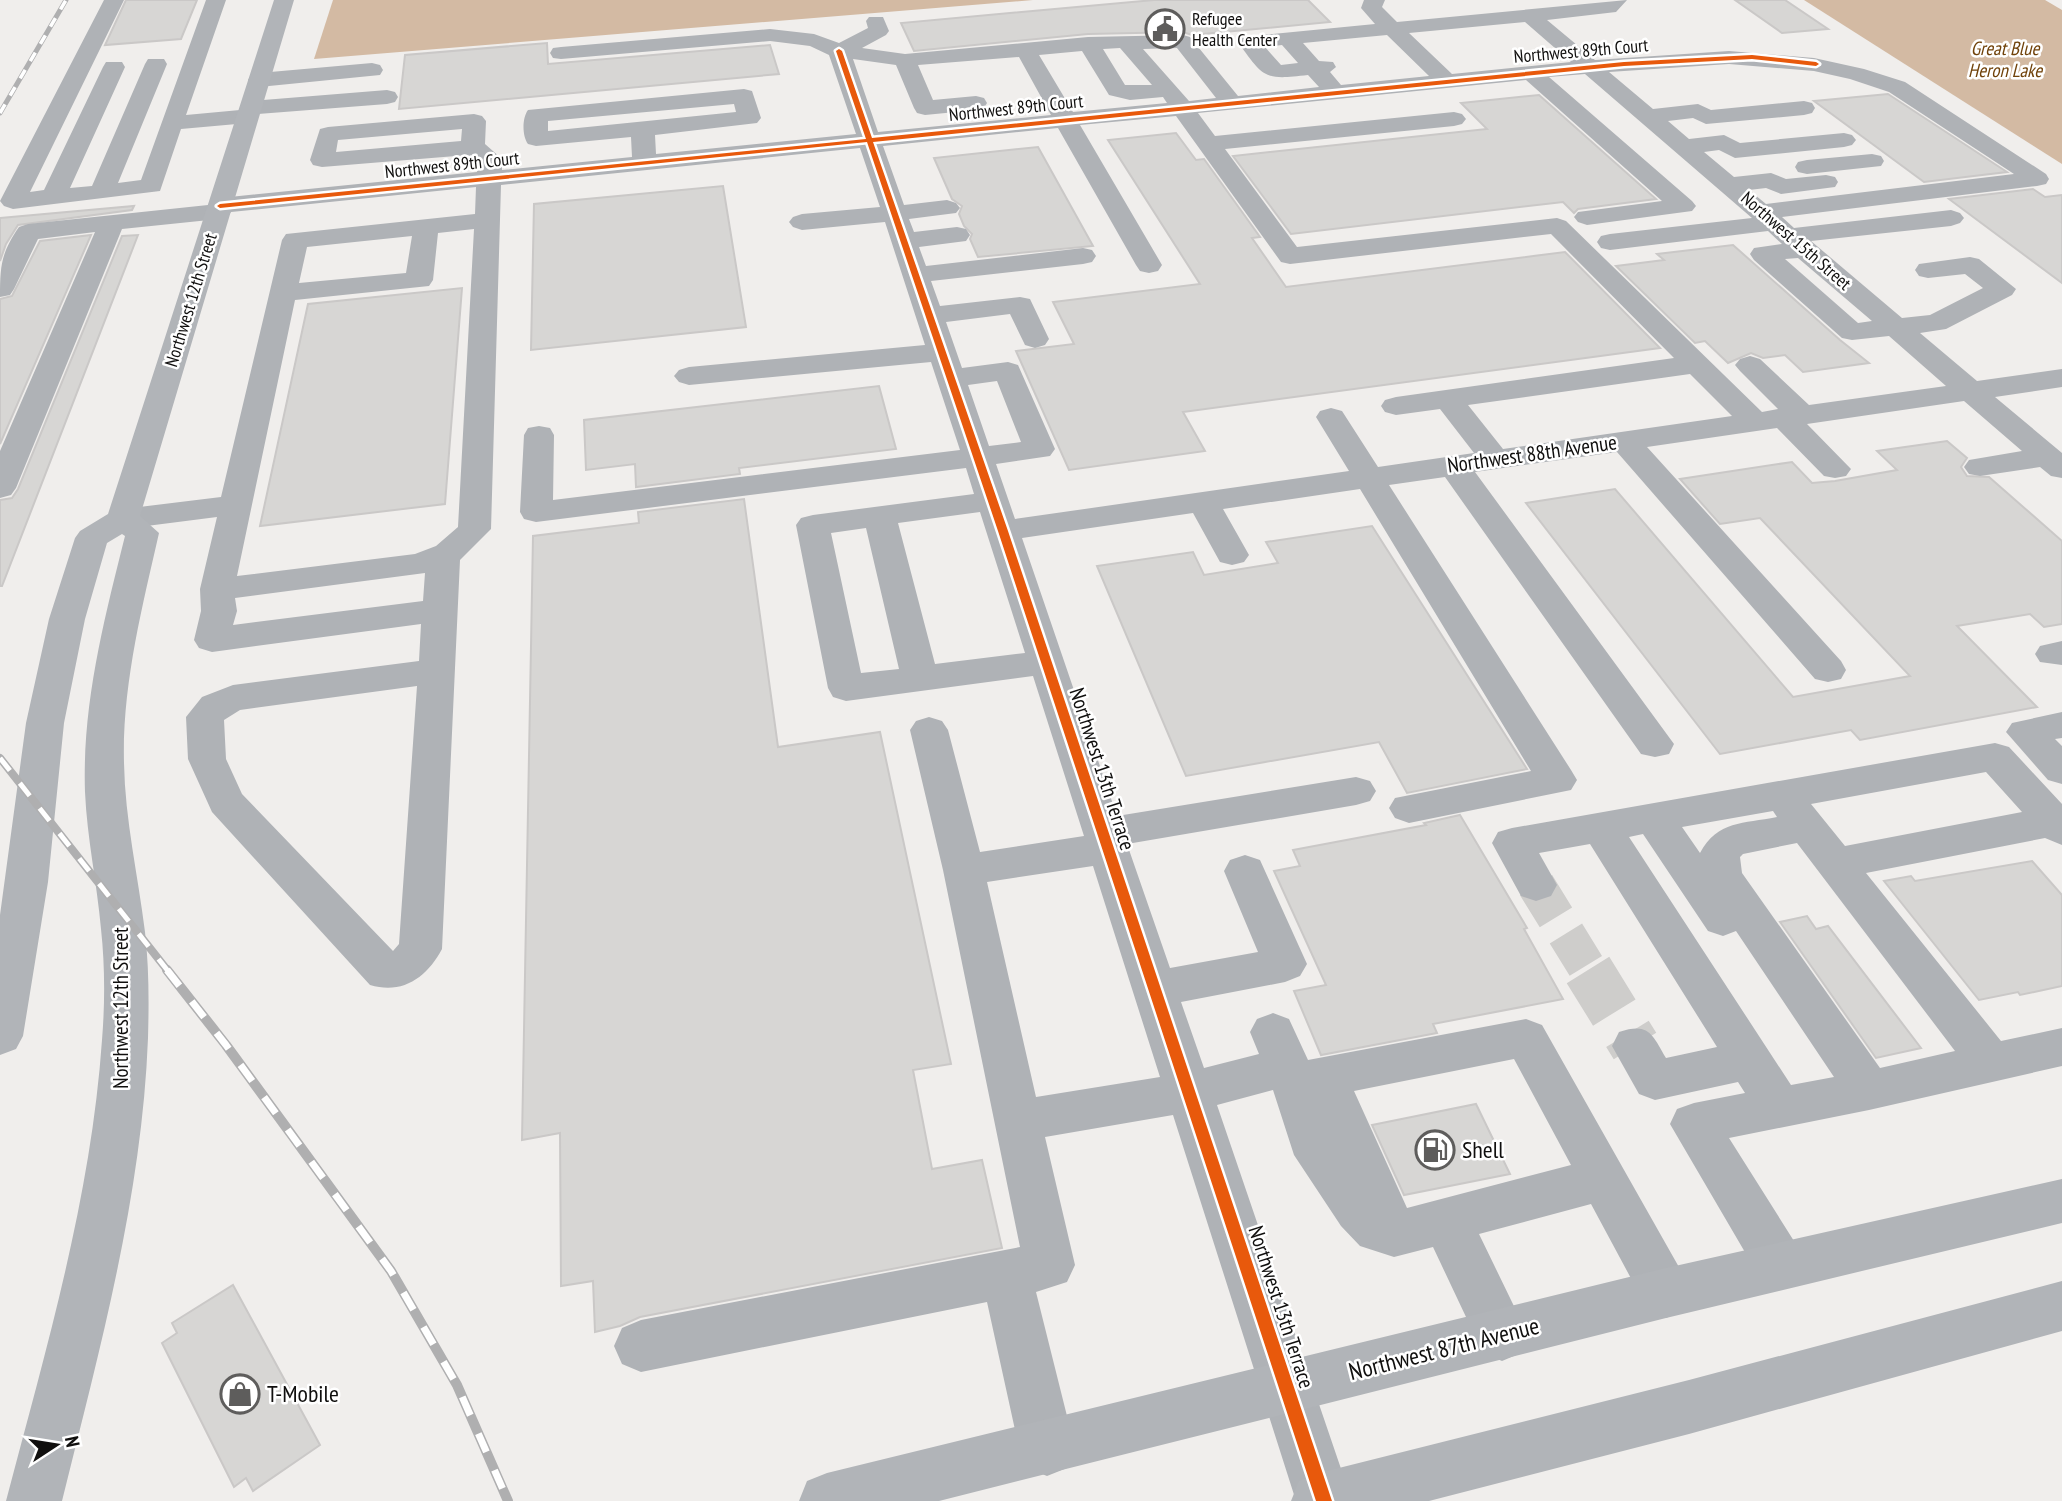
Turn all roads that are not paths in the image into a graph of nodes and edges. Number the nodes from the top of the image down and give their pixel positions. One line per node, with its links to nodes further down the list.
1 (114, 0): 19 (street)
2 (216, 0): 14 (street)
3 (284, 0): 31 (main road, Northwest 12th Street)
4 (1618, 0): 6 (street)
5 (1374, 6): 7 (street); 9 (street)
6 (1529, 7): 9 (street); 25 (street, Northwest 15th Street)
7 (1331, 15)
8 (876, 21): 15 (street)
9 (1392, 29): 10 (street); 18 (street)
10 (1287, 38): 26 (street); 26 (street)
11 (1125, 41): 12 (street); 38 (street); 40 (street)
12 (1088, 43): 13 (street); 38 (street)
13 (1025, 49): 27 (street); 46 (street)
14 (199, 50): 19 (street); 47 (street)
15 (839, 51): 16 (street); 20 (street); 55 (street, Northwest 13th Terrace)
16 (561, 53)
17 (1447, 56): 18 (street)
18 (1422, 58): 21 (street); 32 (street)
19 (84, 60): 54 (street)
20 (905, 60): 27 (street); 39 (street)
21 (1395, 61)
22 (156, 64): 50 (street)
23 (1341, 66): 26 (street)
24 (114, 67): 52 (street)
25 (1592, 67): 29 (street, Northwest 89th Court); 36 (street, Northwest 15th Street); 78 (street, Northwest 89th Court)
26 (1314, 68): 35 (street)
27 (970, 69): 39 (street)
28 (372, 70): 31 (street)
29 (1531, 73): 32 (street, Northwest 89th Court); 57 (street)
30 (1756, 73): 36 (street)
31 (259, 80): 42 (main road, Northwest 12th Street)
32 (1446, 81): 33 (street, Northwest 89th Court)
33 (1362, 90): 35 (street, Northwest 89th Court); 48 (street)
34 (1778, 91): 36 (street)
35 (1336, 93): 40 (street, Northwest 89th Court)
36 (1664, 94): 41 (street); 43 (street, Northwest 15th Street); 43 (street)
37 (387, 97): 42 (street)
38 (1175, 99): 40 (street, Northwest 89th Court); 46 (street, Northwest 89th Court); 58 (street)
39 (988, 102): 49 (street)
40 (1232, 103)
41 (1804, 108)
42 (249, 112): 47 (street); 71 (main road, Northwest 12th Street)
43 (1650, 116): 56 (street, Northwest 15th Street)
44 (1454, 119): 48 (street)
45 (730, 120): 51 (street); 51 (street); 60 (street)
46 (1065, 120): 49 (street, Northwest 89th Court); 86 (street)
47 (172, 123): 68 (street)
48 (1393, 125): 58 (street)
49 (1001, 127): 55 (street, Northwest 89th Court)
50 (128, 129): 52 (street); 68 (street)
51 (643, 129): 62 (street)
52 (83, 133): 54 (street); 69 (street)
53 (1836, 134): 56 (street)
54 (45, 136): 69 (street)
55 (869, 140): 60 (street, Northwest 89th Court); 72 (street, Northwest 13th Terrace)
56 (1678, 141): 57 (street); 66 (street, Northwest 15th Street)
57 (1610, 142): 67 (street)
58 (1208, 144): 96 (street)
59 (473, 147): 59 (street); 64 (street)
60 (741, 153): 62 (street, Northwest 89th Court)
61 (1872, 161): 65 (street)
62 (644, 163): 64 (street, Northwest 89th Court)
63 (1893, 175): 65 (street)
64 (489, 179): 71 (street, Northwest 89th Court); 75 (street)
65 (1772, 180): 66 (street)
66 (1726, 182): 67 (street); 78 (street, Northwest 15th Street)
67 (1660, 185): 73 (street)
68 (102, 192): 69 (street)
69 (54, 196)
70 (947, 208): 72 (street)
71 (219, 209): 77 (street, Northwest 89th Court); 120 (main road, Northwest 12th Street)
72 (894, 214): 76 (street); 81 (street, Northwest 13th Terrace)
73 (1587, 217)
74 (1951, 218): 78 (street)
75 (488, 220): 80 (street); 122 (street)
76 (802, 222)
77 (111, 224): 92 (street, Northwest 89th Court); 115 (street)
78 (1783, 230): 82 (street); 94 (street, Northwest 15th Street); 94 (street)
79 (957, 235): 81 (street)
80 (424, 240): 83 (street); 89 (street); 90 (street)
81 (904, 241): 88 (street, Northwest 13th Terrace)
82 (1610, 242)
83 (396, 255)
84 (1083, 256): 88 (street)
85 (329, 262): 89 (street)
86 (1149, 265)
87 (1928, 270): 94 (street)
88 (915, 275): 93 (street, Northwest 13th Terrace)
89 (286, 279): 90 (street); 117 (street)
90 (419, 280): 91 (street)
91 (447, 285)
92 (0, 289)
93 (929, 316): 95 (street); 97 (street, Northwest 13th Terrace)
94 (1896, 327): 101 (street, Northwest 15th Street)
95 (1035, 340)
96 (1696, 364): 102 (street); 105 (street)
97 (946, 365): 99 (street); 108 (street, Northwest 13th Terrace); 108 (street)
98 (1750, 365): 105 (street)
99 (689, 376)
100 (2062, 378): 101 (street, Northwest 88th Avenue)
101 (1971, 391): 105 (street, Northwest 88th Avenue); 110 (street, Northwest 15th Street)
102 (1448, 399): 103 (street); 109 (street)
103 (1396, 406)
104 (1331, 417): 114 (street)
105 (1779, 418): 107 (street, Northwest 88th Avenue); 113 (street)
106 (539, 435): 108 (street)
107 (1624, 440): 109 (street, Northwest 88th Avenue); 126 (street)
108 (977, 457): 119 (street, Northwest 13th Terrace)
109 (1494, 459): 111 (street, Northwest 88th Avenue)
110 (2055, 462): 112 (street)
111 (1453, 466): 114 (street, Northwest 88th Avenue); 131 (street)
112 (1980, 467)
113 (1835, 469)
114 (1369, 477): 116 (street, Northwest 88th Avenue); 134 (street)
115 (0, 488)
116 (1203, 502): 119 (street, Northwest 88th Avenue); 121 (street)
117 (236, 505): 120 (street); 123 (street)
118 (880, 516): 119 (street, Northwest 88th Avenue); 128 (street); 128 (street, Northwest 88th Avenue)
119 (998, 516): 125 (street, Northwest 13th Terrace)
120 (123, 519): 145 (main road); 166 (main road, Northwest 12th Street)
121 (1232, 555)
122 (443, 558): 123 (street); 124 (street)
123 (217, 589): 124 (street)
124 (440, 610): 127 (street)
125 (1046, 662): 128 (street); 139 (street, Northwest 13th Terrace)
126 (1828, 670)
127 (437, 671): 127 (street)
128 (920, 678)
129 (2062, 725): 132 (street)
130 (929, 730): 141 (street)
131 (1656, 744)
132 (2062, 770)
133 (1356, 791): 139 (street)
134 (1409, 808)
135 (1794, 811): 136 (street); 137 (street); 140 (street); 152 (street)
136 (1653, 817): 138 (street); 152 (street)
137 (2058, 825): 140 (street)
138 (1600, 826): 143 (street); 148 (street)
139 (1105, 841): 141 (street); 144 (street, Northwest 13th Terrace)
140 (1835, 863): 149 (street)
141 (964, 870): 154 (street)
142 (1245, 871): 144 (street)
143 (1536, 885)
144 (1155, 989): 151 (street, Northwest 13th Terrace)
145 (0, 1036)
146 (1634, 1046): 148 (street)
147 (2062, 1047): 149 (street)
148 (1750, 1060): 153 (street)
149 (1991, 1063): 152 (street)
150 (1295, 1065): 151 (street); 155 (street); 157 (street)
151 (1189, 1092): 154 (street); 164 (street, Northwest 13th Terrace)
152 (1857, 1092): 153 (street)
153 (1779, 1106): 158 (street)
154 (1018, 1121): 159 (street)
155 (1603, 1179): 157 (street); 160 (street)
156 (2062, 1201): 158 (main road, Northwest 87th Avenue)
157 (1447, 1222): 162 (street)
158 (1781, 1266): 160 (main road, Northwest 87th Avenue)
159 (1006, 1273): 163 (street); 165 (street)
160 (1666, 1293): 162 (main road, Northwest 87th Avenue)
161 (2062, 1306): 168 (main road)
162 (1502, 1335): 164 (main road, Northwest 87th Avenue)
163 (641, 1346)
164 (1287, 1388): 165 (main road, Northwest 87th Avenue); 168 (street, Northwest 13th Terrace)
165 (1047, 1448): 167 (main road, Northwest 87th Avenue)
166 (34, 1501)
167 (827, 1501)
168 (1322, 1501)

